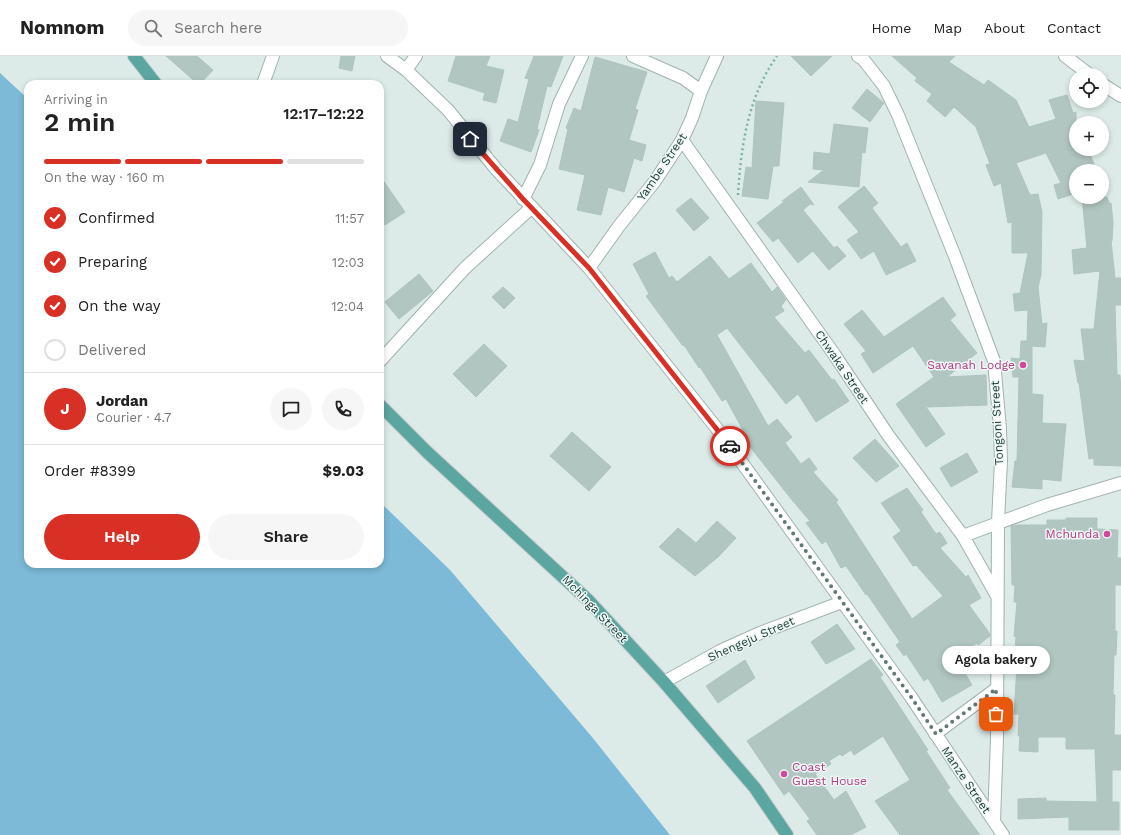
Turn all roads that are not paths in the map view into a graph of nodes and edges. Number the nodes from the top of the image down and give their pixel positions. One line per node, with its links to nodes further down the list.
1 (134, 56): 12 (main road)
2 (273, 56): 13 (street)
3 (387, 56): 11 (street, Manze Street)
4 (416, 56): 11 (street)
5 (582, 56): 18 (street)
6 (632, 56): 15 (street)
7 (717, 56): 15 (street, Yambe Street)
8 (858, 56): 23 (street, Tongoni Street)
9 (1065, 56): 10 (street)
10 (1081, 68)
11 (406, 70): 18 (street, Manze Street)
12 (153, 80)
13 (264, 80)
14 (1109, 88): 16 (street)
15 (701, 91): 17 (street, Yambe Street)
16 (1121, 96)
17 (682, 140): 19 (street, Yambe Street); 24 (street, Chwaka Street)
18 (527, 204): 19 (street, Manze Street); 20 (street)
19 (589, 268): 26 (street, Manze Street)
20 (384, 357)
21 (384, 409): 27 (main road, Mchinga Street)
22 (1121, 484): 23 (street)
23 (998, 522): 24 (street); 25 (street, Tongoni Street)
24 (963, 536): 25 (street, Chwaka Street)
25 (998, 597): 28 (street, Tongoni Street)
26 (842, 602): 27 (street, Shengeju Street); 29 (street, Manze Street)
27 (664, 682): 31 (main road, Mchinga Street)
28 (996, 689): 29 (street); 30 (street, Tongoni Street)
29 (936, 734): 30 (street, Manze Street)
30 (994, 822): 32 (street, Manze Street)
31 (787, 835)
32 (1003, 835)

